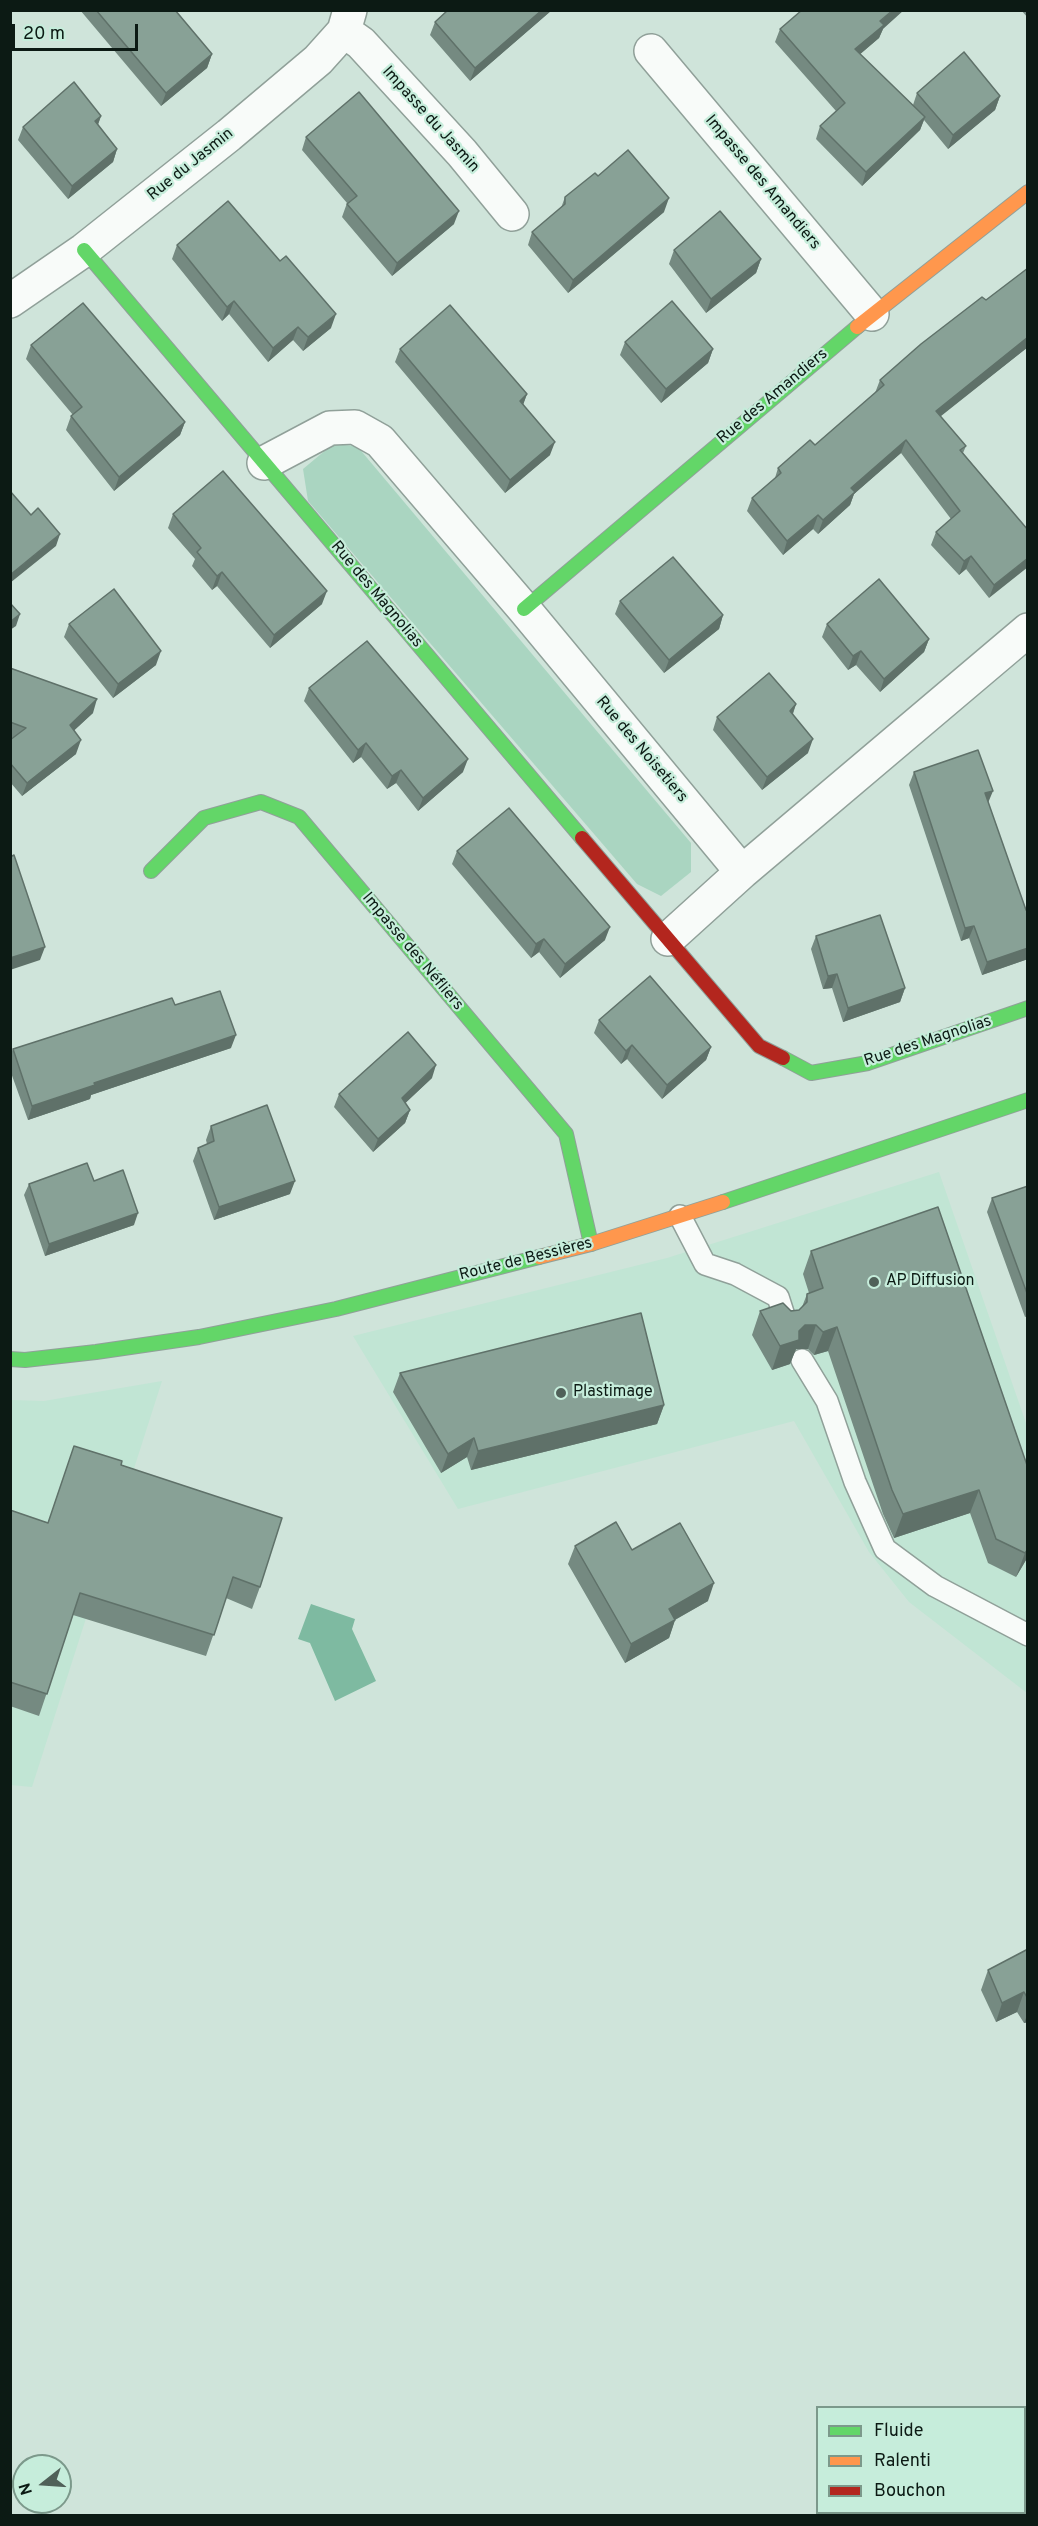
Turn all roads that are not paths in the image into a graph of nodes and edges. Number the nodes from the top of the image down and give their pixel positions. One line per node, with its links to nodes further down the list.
1 (347, 21): 4 (street, Impasse du Jasmin); 5 (street, Rue du Jasmin)
2 (651, 51): 7 (street, Impasse des Amandiers)
3 (1028, 192): 7 (street, Rue des Amandiers)
4 (512, 214)
5 (84, 250): 6 (street, Rue du Jasmin); 8 (street, Rue des Magnolias)
6 (10, 300)
7 (872, 314): 9 (street, Rue des Amandiers)
8 (264, 463): 9 (street, Rue des Noisetiers); 13 (street, Rue des Magnolias)
9 (524, 609): 12 (street, Rue des Noisetiers)
10 (1028, 630): 12 (street)
11 (151, 871): 17 (street, Impasse des Néfliers)
12 (742, 872): 13 (street)
13 (668, 939): 14 (street, Rue des Magnolias)
14 (1028, 1008)
15 (1028, 1100): 16 (street, Route de Bessières)
16 (680, 1216): 17 (street, Route de Bessières); 18 (lane)
17 (591, 1244): 19 (street, Route de Bessières)
18 (786, 1322)
19 (10, 1359)
20 (802, 1360): 21 (lane)
21 (1028, 1635)

